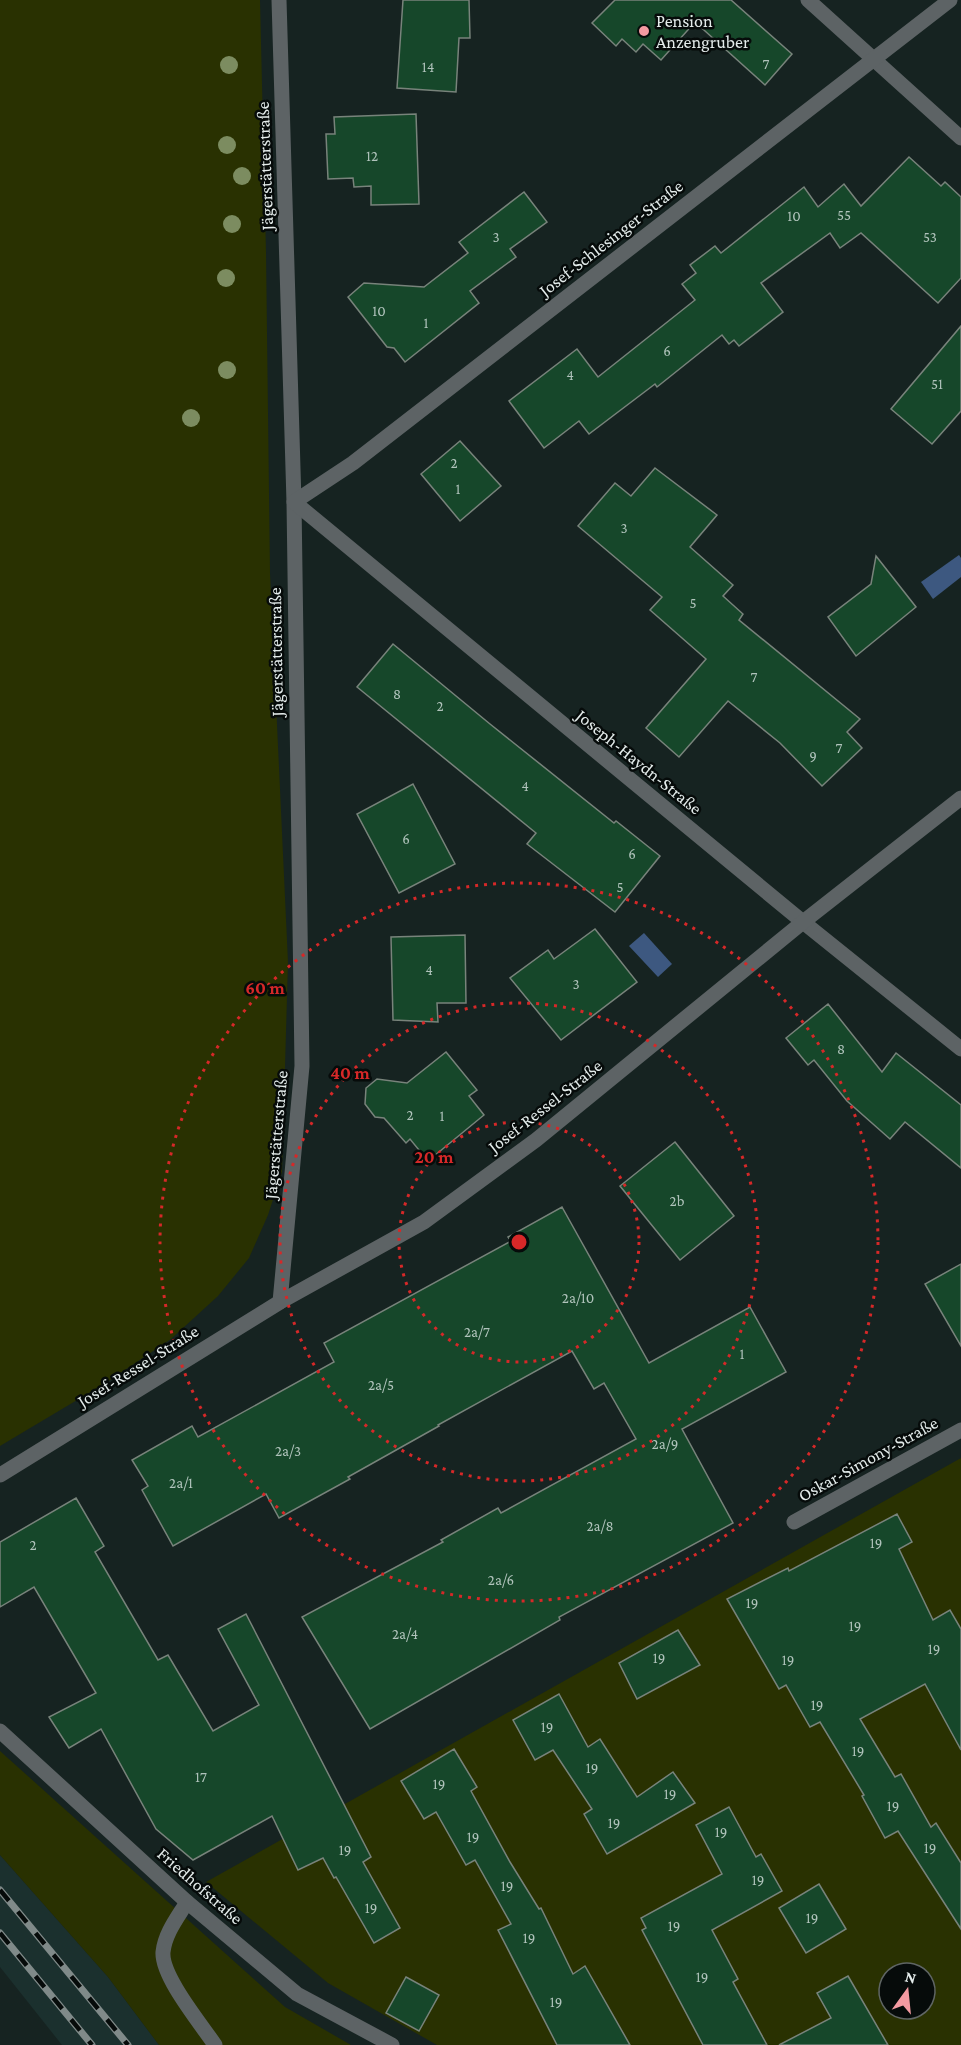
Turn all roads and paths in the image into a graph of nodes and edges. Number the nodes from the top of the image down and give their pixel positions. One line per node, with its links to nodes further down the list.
1 (279, 0): 6 (street, Jägerstätterstraße)
2 (808, 0): 4 (street)
3 (950, 0): 4 (street, Josef-Schlesinger-Straße)
4 (874, 59): 5 (street); 6 (street, Josef-Schlesinger-Straße)
5 (961, 138)
6 (294, 502): 8 (street, Joseph-Haydn-Straße); 10 (street, Jägerstätterstraße)
7 (961, 798): 8 (street, Josef-Ressel-Straße)
8 (803, 922): 9 (street, Joseph-Haydn-Straße); 10 (street, Josef-Ressel-Straße)
9 (961, 1048)
10 (280, 1302): 12 (street, Josef-Ressel-Straße)
11 (961, 1430): 13 (street, Oskar-Simony-Straße)
12 (0, 1475)
13 (794, 1522)
14 (0, 1731): 15 (street, Friedhofstraße)
15 (187, 1902): 16 (street); 17 (street, Friedhofstraße)
16 (215, 2045)
17 (392, 2045)

